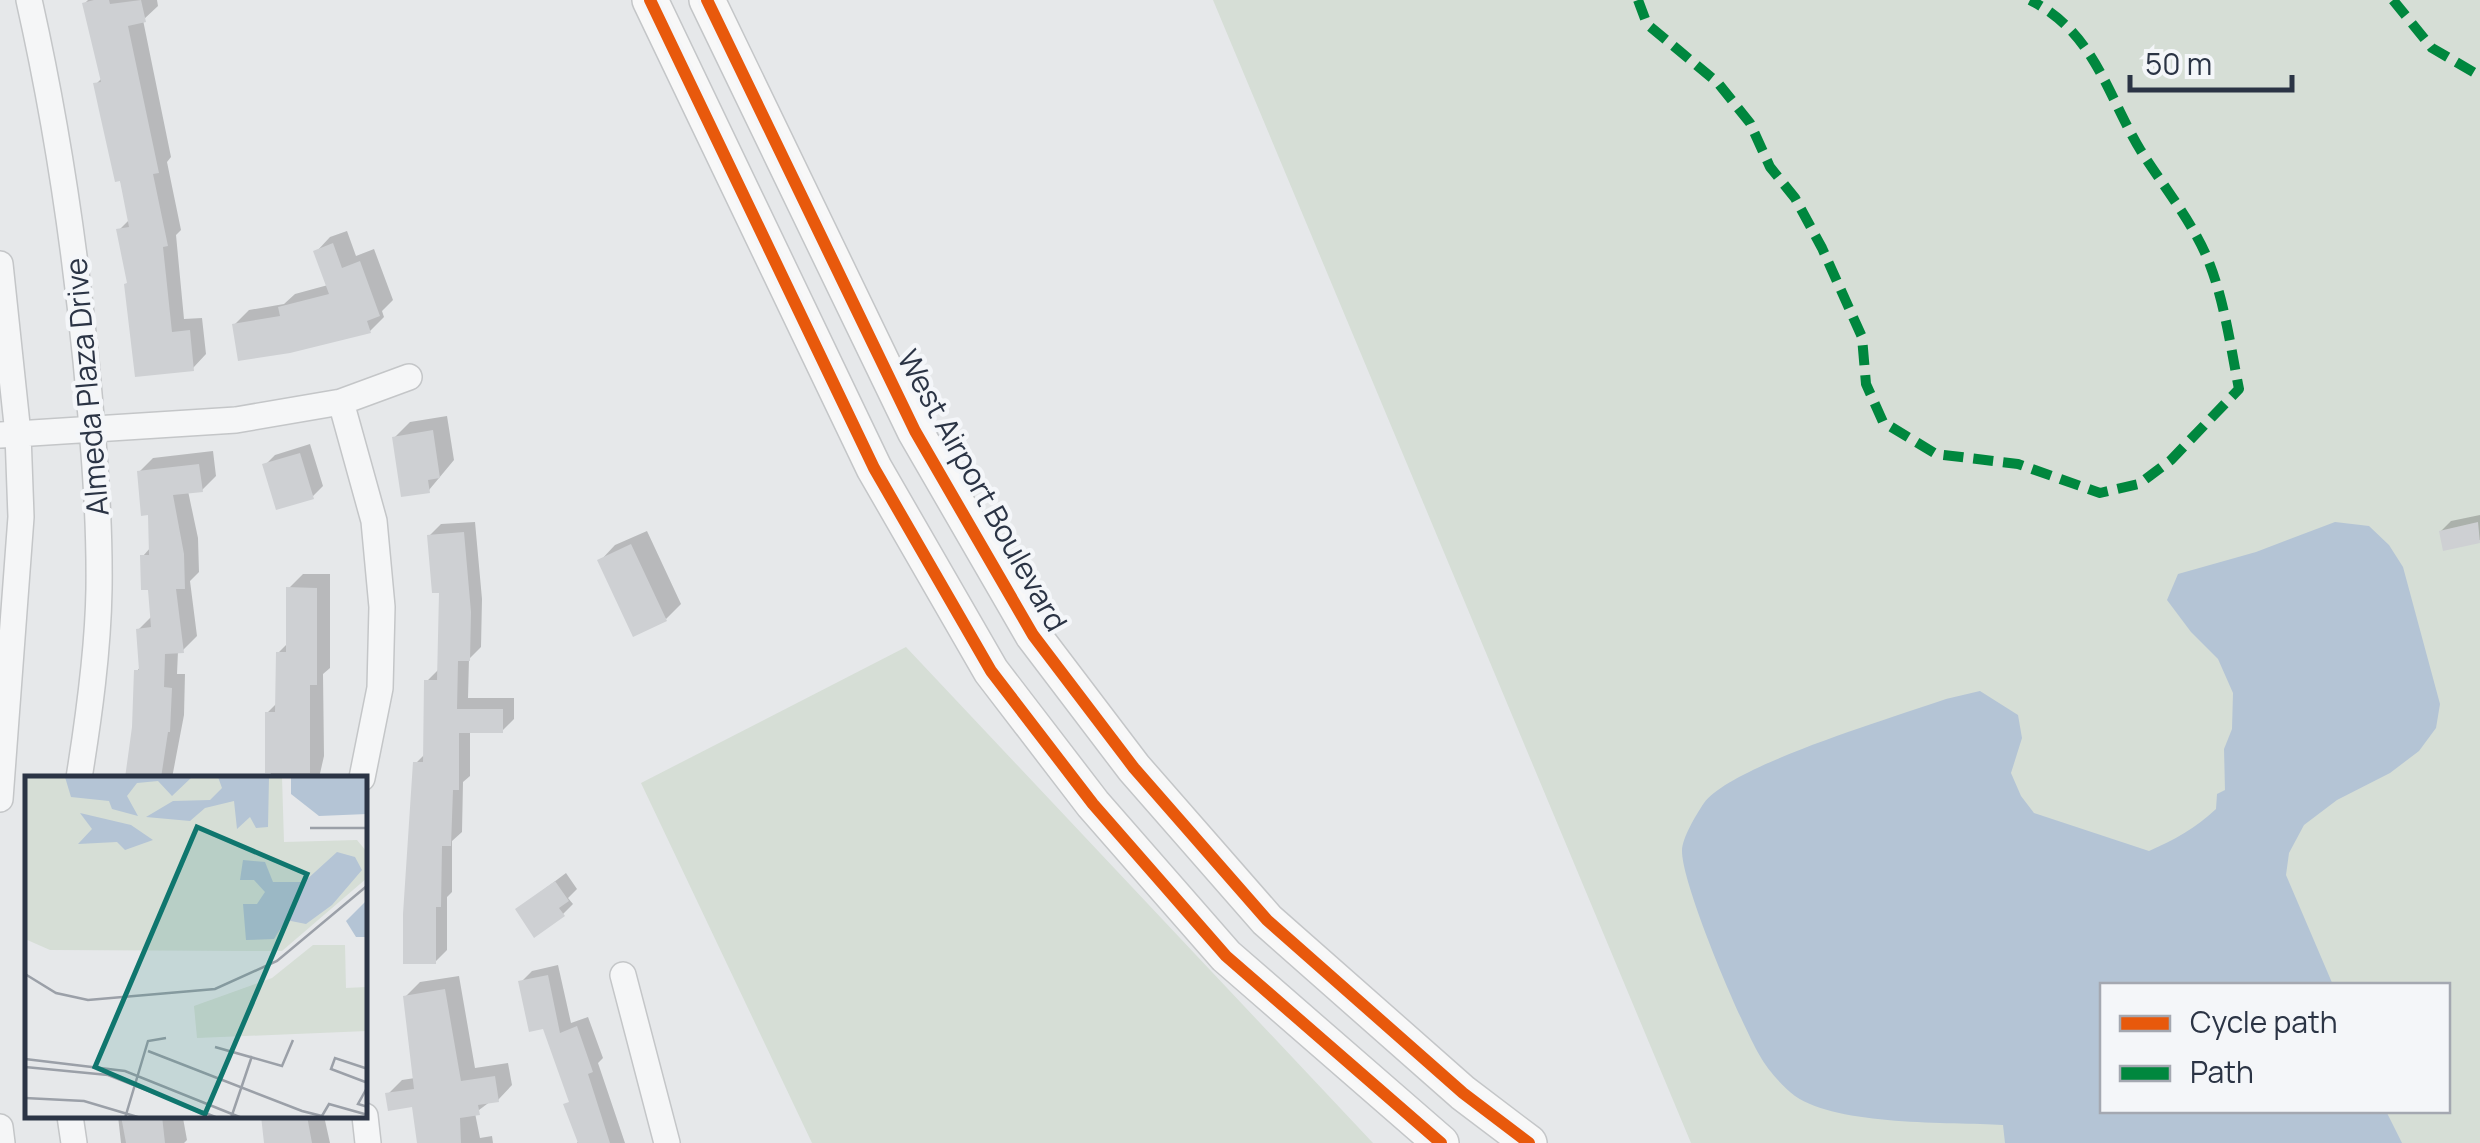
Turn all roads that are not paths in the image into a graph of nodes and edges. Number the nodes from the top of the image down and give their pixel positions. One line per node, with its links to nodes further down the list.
1 (29, 0): 9 (street, Almeda Plaza Drive)
2 (650, 0): 5 (main road)
3 (707, 0): 4 (main road, West Airport Boulevard)
4 (746, 82): 5 (main road); 11 (main road, West Airport Boulevard)
5 (698, 104): 15 (main road)
6 (0, 264): 10 (street)
7 (409, 377): 8 (street)
8 (341, 402): 9 (street); 13 (street)
9 (93, 429): 10 (street); 12 (street, Almeda Plaza Drive)
10 (9, 434): 14 (street)
11 (1134, 768): 15 (main road); 17 (main road, West Airport Boulevard)
12 (80, 776)
13 (362, 776)
14 (0, 799)
15 (1093, 804): 21 (main road)
16 (623, 975): 25 (street)
17 (1463, 1093): 21 (main road); 26 (main road, West Airport Boulevard)
18 (70, 1118): 23 (street)
19 (365, 1118): 24 (street)
20 (0, 1127): 22 (street)
21 (1436, 1139)
22 (2, 1143)
23 (74, 1143)
24 (368, 1143)
25 (666, 1143)
26 (1529, 1143)

